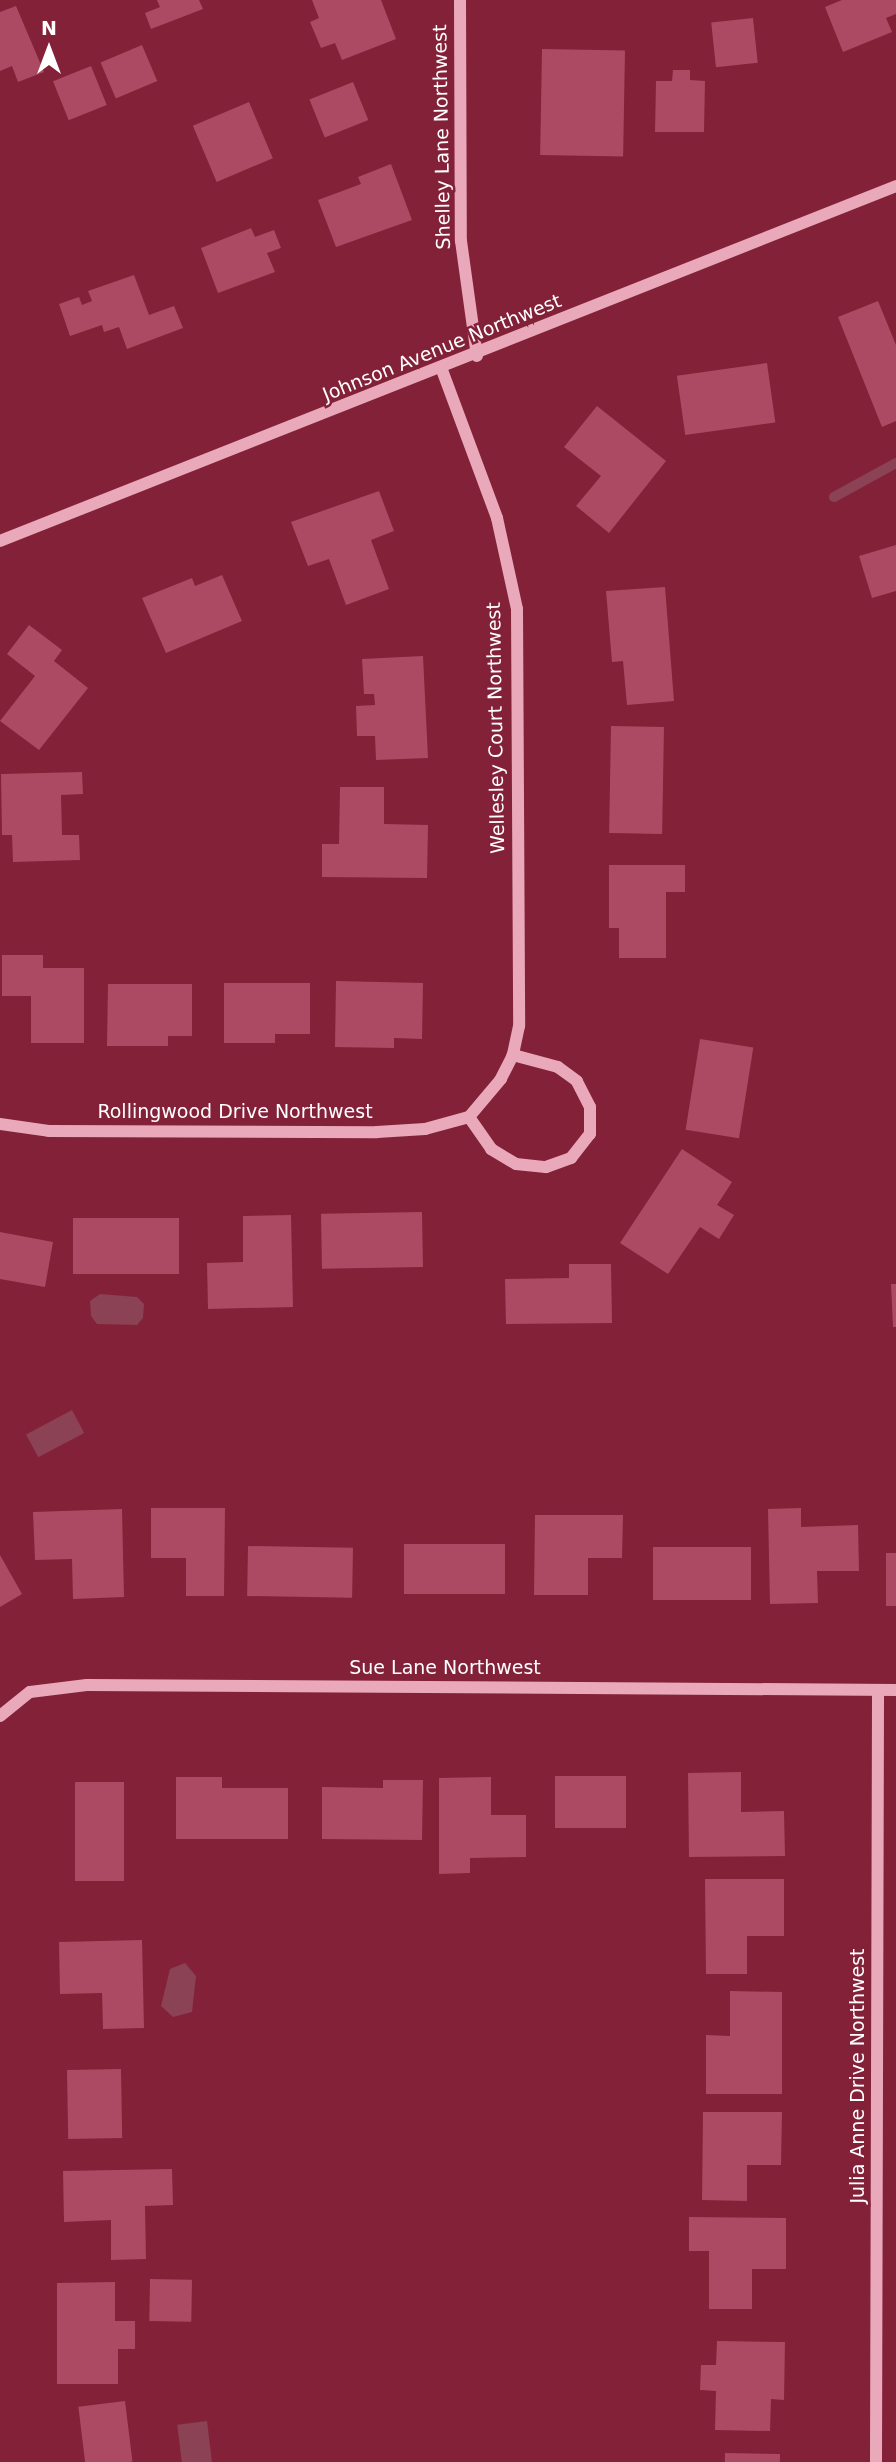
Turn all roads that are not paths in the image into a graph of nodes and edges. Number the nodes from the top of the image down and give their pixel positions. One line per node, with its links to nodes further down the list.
1 (460, 0): 3 (street, Shelley Lane Northwest)
2 (896, 186): 3 (street, Johnson Avenue Northwest)
3 (477, 356): 4 (street, Johnson Avenue Northwest)
4 (442, 370): 5 (street, Johnson Avenue Northwest); 6 (street, Wellesley Court Northwest)
5 (0, 541)
6 (513, 1055): 7 (street, Wellesley Court Northwest); 7 (street)
7 (469, 1117): 8 (street, Rollingwood Drive Northwest)
8 (0, 1124)
9 (878, 1690): 10 (street, Sue Lane Northwest); 11 (street, Sue Lane Northwest); 12 (street, Julia Anne Drive Northwest)
10 (896, 1690)
11 (1, 1715)
12 (876, 2462)

